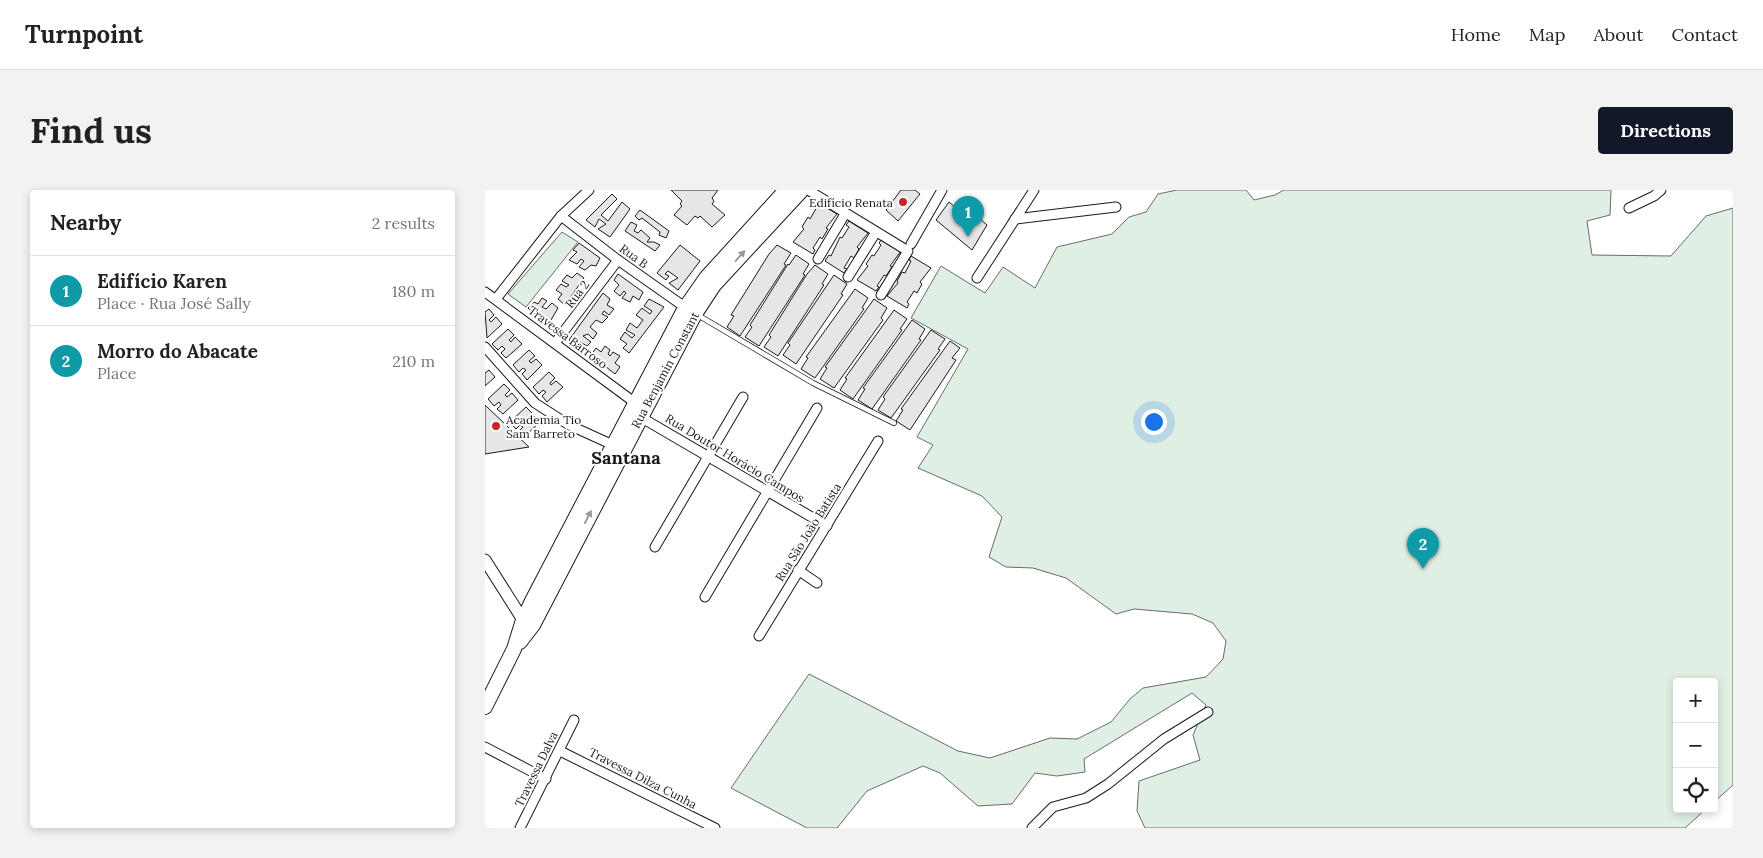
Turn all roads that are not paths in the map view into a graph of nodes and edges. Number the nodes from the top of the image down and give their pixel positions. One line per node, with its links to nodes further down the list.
1 (589, 190): 11 (street)
2 (786, 190): 22 (main road, Rua Benjamin Constant)
3 (802, 190): 22 (main road, Rua Benjamin Constant, one-way to 3)
4 (808, 190): 10 (street)
5 (942, 190): 14 (street)
6 (1034, 190): 12 (street)
7 (1661, 190): 9 (street)
8 (1116, 207): 12 (street)
9 (1629, 208)
10 (845, 214): 13 (street); 15 (street)
11 (561, 216): 16 (street, Rua B); 21 (street)
12 (1015, 219): 18 (street)
13 (876, 232): 17 (street); 20 (street)
14 (911, 244)
15 (817, 259)
16 (618, 260): 22 (street, Rua B); 23 (street, Rua 2)
17 (848, 277)
18 (977, 278)
19 (485, 292): 21 (street, Travessa Barroso)
20 (881, 295)
21 (495, 299): 23 (street, Travessa Barroso)
22 (690, 311): 27 (main road, Rua Benjamin Constant); 28 (lane)
23 (555, 343): 27 (street, Travessa Barroso)
24 (485, 347): 30 (street)
25 (743, 397): 31 (street)
26 (817, 408): 32 (street)
27 (635, 410): 30 (main road, Rua Benjamin Constant); 31 (street, Rua Doutor Horácio Campos); 39 (main road, Rua Benjamin Constant, one-way to 27)
28 (893, 423)
29 (878, 441): 33 (street, Rua São João Batista)
30 (613, 445): 39 (main road, Rua Benjamin Constant)
31 (709, 457): 32 (street, Rua Doutor Horácio Campos); 34 (street)
32 (767, 493): 33 (street, Rua Doutor Horácio Campos); 38 (street)
33 (827, 526): 36 (street, Rua São João Batista)
34 (655, 547)
35 (485, 560): 39 (street)
36 (798, 570): 37 (street); 40 (street, Rua São João Batista)
37 (817, 583)
38 (705, 597)
39 (528, 622): 41 (main road, Rua Benjamin Constant)
40 (759, 636)
41 (485, 707)
42 (1208, 712): 49 (street)
43 (574, 720): 45 (street, Travessa Dalva)
44 (485, 747): 46 (street)
45 (560, 751): 46 (street, Travessa Dalva); 48 (street, Travessa Dilza Cunha)
46 (546, 779): 47 (street, Travessa Dalva)
47 (521, 828)
48 (715, 828)
49 (1032, 828)

